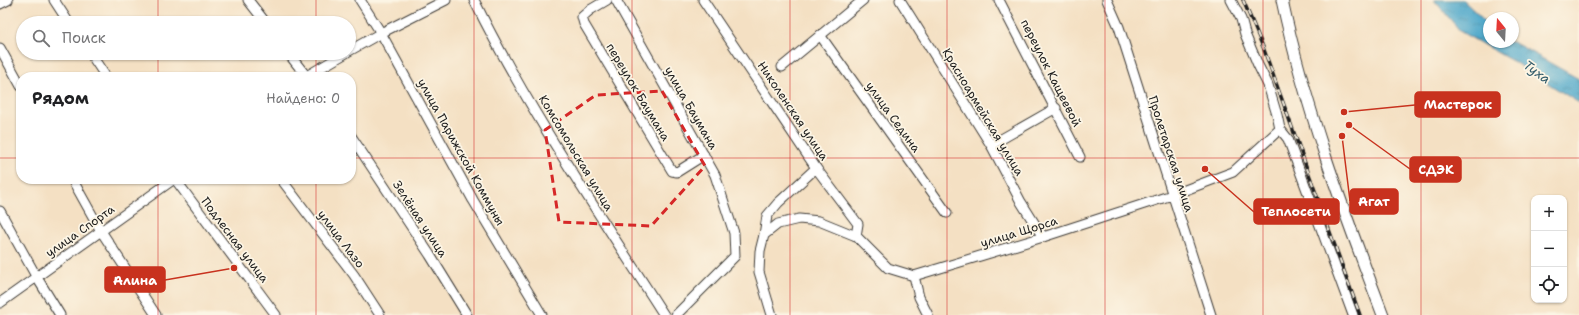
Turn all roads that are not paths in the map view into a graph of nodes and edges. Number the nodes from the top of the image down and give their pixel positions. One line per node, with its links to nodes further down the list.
1 (8, 0): 16 (street)
2 (54, 0): 17 (street)
3 (248, 0): 18 (street)
4 (360, 0): 19 (street, улица Парижской Коммуны)
5 (446, 0): 19 (street)
6 (474, 0): 58 (street, Комсомольская улица)
7 (607, 0): 35 (street, переулок Баумана)
8 (616, 0): 35 (street, улица Баумана)
9 (703, 0): 37 (street, Николенская улица)
10 (863, 0): 20 (street)
11 (900, 0): 34 (street, Красноармейская улица)
12 (999, 0): 31 (street, переулок Кащеевой)
13 (1107, 0): 42 (street, Пролетарская улица)
14 (1232, 0): 32 (street)
15 (1282, 0): 64 (main road)
16 (0, 4)
17 (64, 16)
18 (261, 16)
19 (381, 33): 21 (street); 57 (street, улица Парижской Коммуны)
20 (820, 35): 26 (street); 44 (street, улица Седина)
21 (356, 47)
22 (0, 48): 30 (street)
23 (95, 60): 27 (street)
24 (293, 60): 28 (street)
25 (334, 60): 29 (street)
26 (782, 67)
27 (103, 72)
28 (302, 72)
29 (314, 72)
30 (16, 77)
31 (1056, 108): 34 (street); 36 (street, переулок Кащеевой)
32 (1280, 129): 42 (street, улица Щорса); 63 (street)
33 (356, 144): 56 (street, Зелёная улица)
34 (991, 145): 48 (street, Красноармейская улица)
35 (704, 155): 59 (street, улица Баумана)
36 (1080, 157)
37 (816, 168): 46 (street); 47 (street, Николенская улица)
38 (75, 184): 45 (street)
39 (168, 184): 45 (street, улица Спорта)
40 (179, 184): 54 (street, Подлесная улица)
41 (285, 184): 55 (street, улица Лазо)
42 (1172, 194): 48 (street, улица Щорса); 62 (street, Пролетарская улица)
43 (0, 210): 49 (street)
44 (947, 213)
45 (101, 231): 49 (street, улица Спорта); 53 (street)
46 (764, 236): 47 (street); 60 (street)
47 (856, 236): 50 (street)
48 (1043, 237): 50 (street, улица Щорса)
49 (36, 276): 51 (street, улица Спорта); 52 (street)
50 (914, 276): 61 (street)
51 (0, 304)
52 (60, 315)
53 (156, 315)
54 (276, 315)
55 (380, 315)
56 (467, 315)
57 (542, 315)
58 (664, 315)
59 (676, 315)
60 (772, 315)
61 (928, 315)
62 (1211, 315)
63 (1353, 315)
64 (1382, 315)

